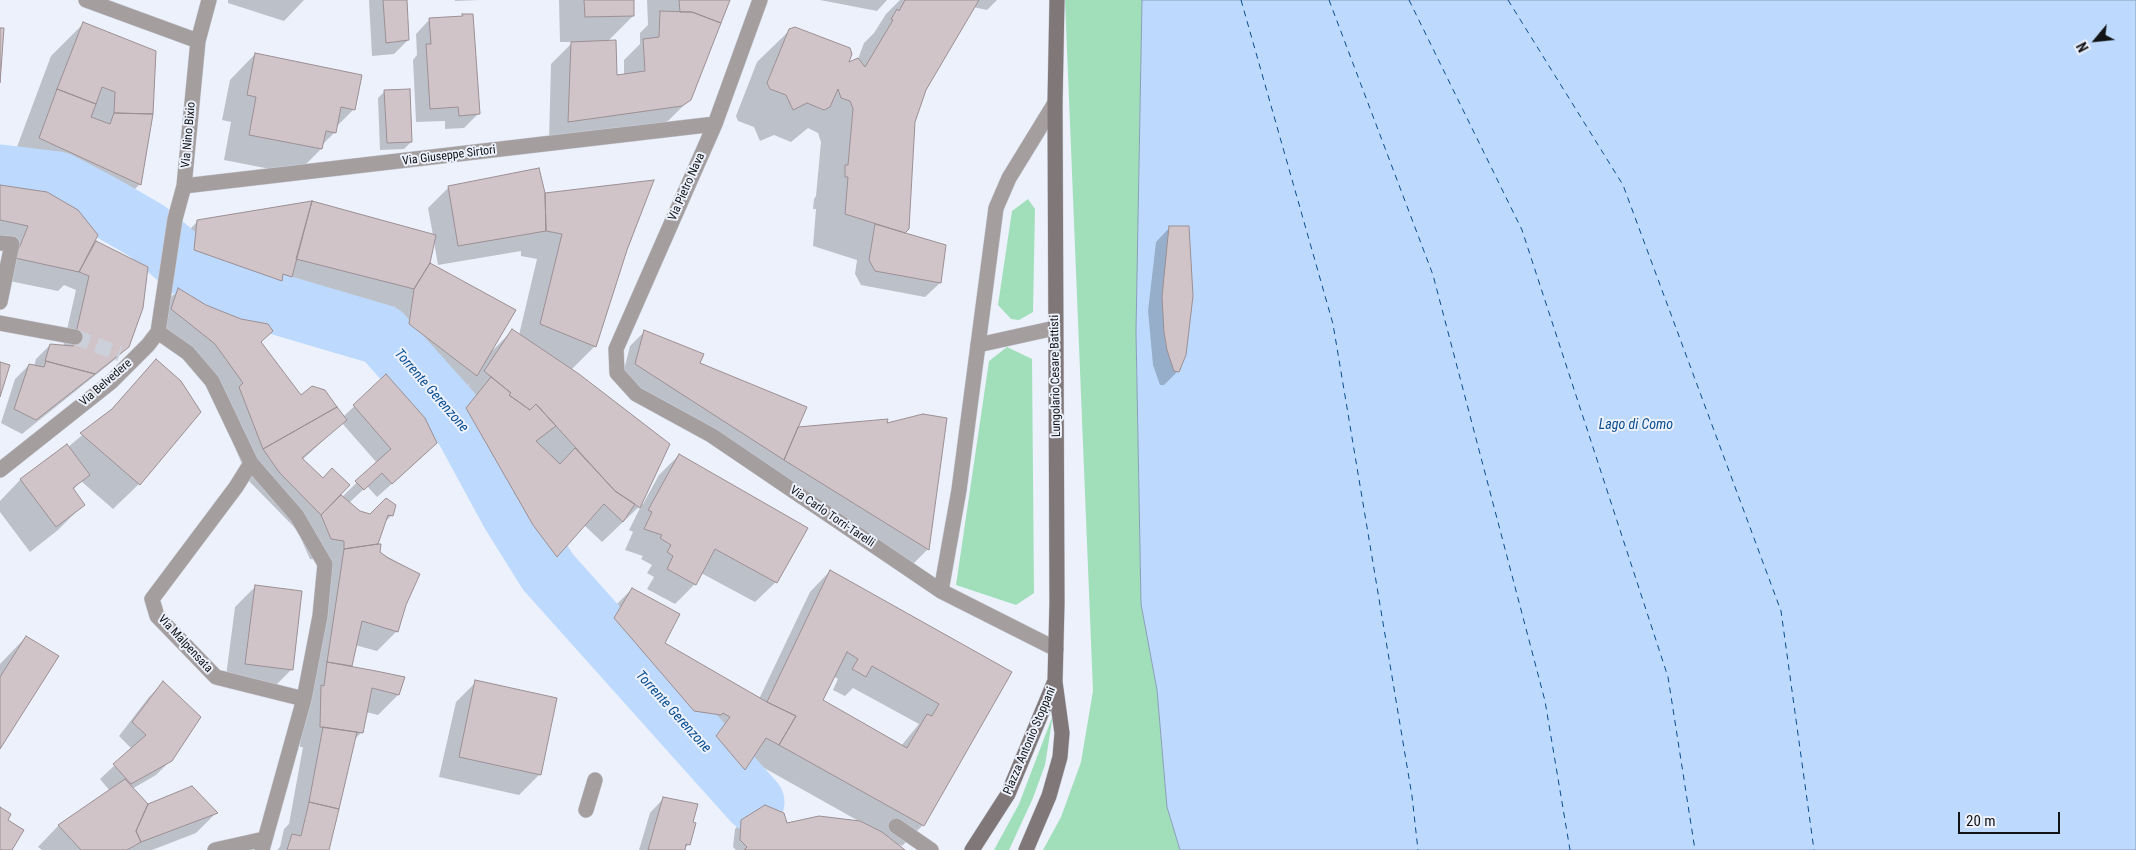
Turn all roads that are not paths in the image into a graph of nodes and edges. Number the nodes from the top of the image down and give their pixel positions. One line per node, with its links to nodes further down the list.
1 (86, 0): 5 (street)
2 (209, 0): 5 (street, Via Nino Bixio)
3 (760, 0): 7 (street, Via Pietro Nava)
4 (1057, 0): 6 (main road, Lungolario Cesare Battisti)
5 (198, 41): 8 (street, Via Nino Bixio)
6 (1055, 103): 12 (main road, Lungolario Cesare Battisti); 15 (street)
7 (715, 124): 8 (street, Via Giuseppe Sirtori); 16 (street, Via Pietro Nava)
8 (184, 186): 13 (street, Via Nino Bixio)
9 (0, 243): 10 (street)
10 (0, 302)
11 (0, 323): 14 (street)
12 (1055, 328): 15 (street); 20 (main road, Lungolario Cesare Battisti)
13 (158, 332): 17 (street); 18 (street, Via Belvedere)
14 (75, 337)
15 (978, 345): 19 (street)
16 (617, 373): 19 (street, Via Carlo Torri-Tarelli)
17 (251, 463): 22 (street); 22 (street, Via Malpensata)
18 (0, 470)
19 (940, 591): 20 (street, Via Carlo Torri-Tarelli)
20 (1056, 649): 21 (main road, Piazza Antonio Stoppani)
21 (1055, 682): 29 (main road, Piazza Antonio Stoppani); 30 (main road, Piazza Antonio Stoppani)
22 (304, 698): 26 (street)
23 (595, 780): 24 (street)
24 (586, 810)
25 (896, 826): 28 (street)
26 (263, 844): 27 (street)
27 (215, 850)
28 (931, 850)
29 (972, 850)
30 (1026, 850)

